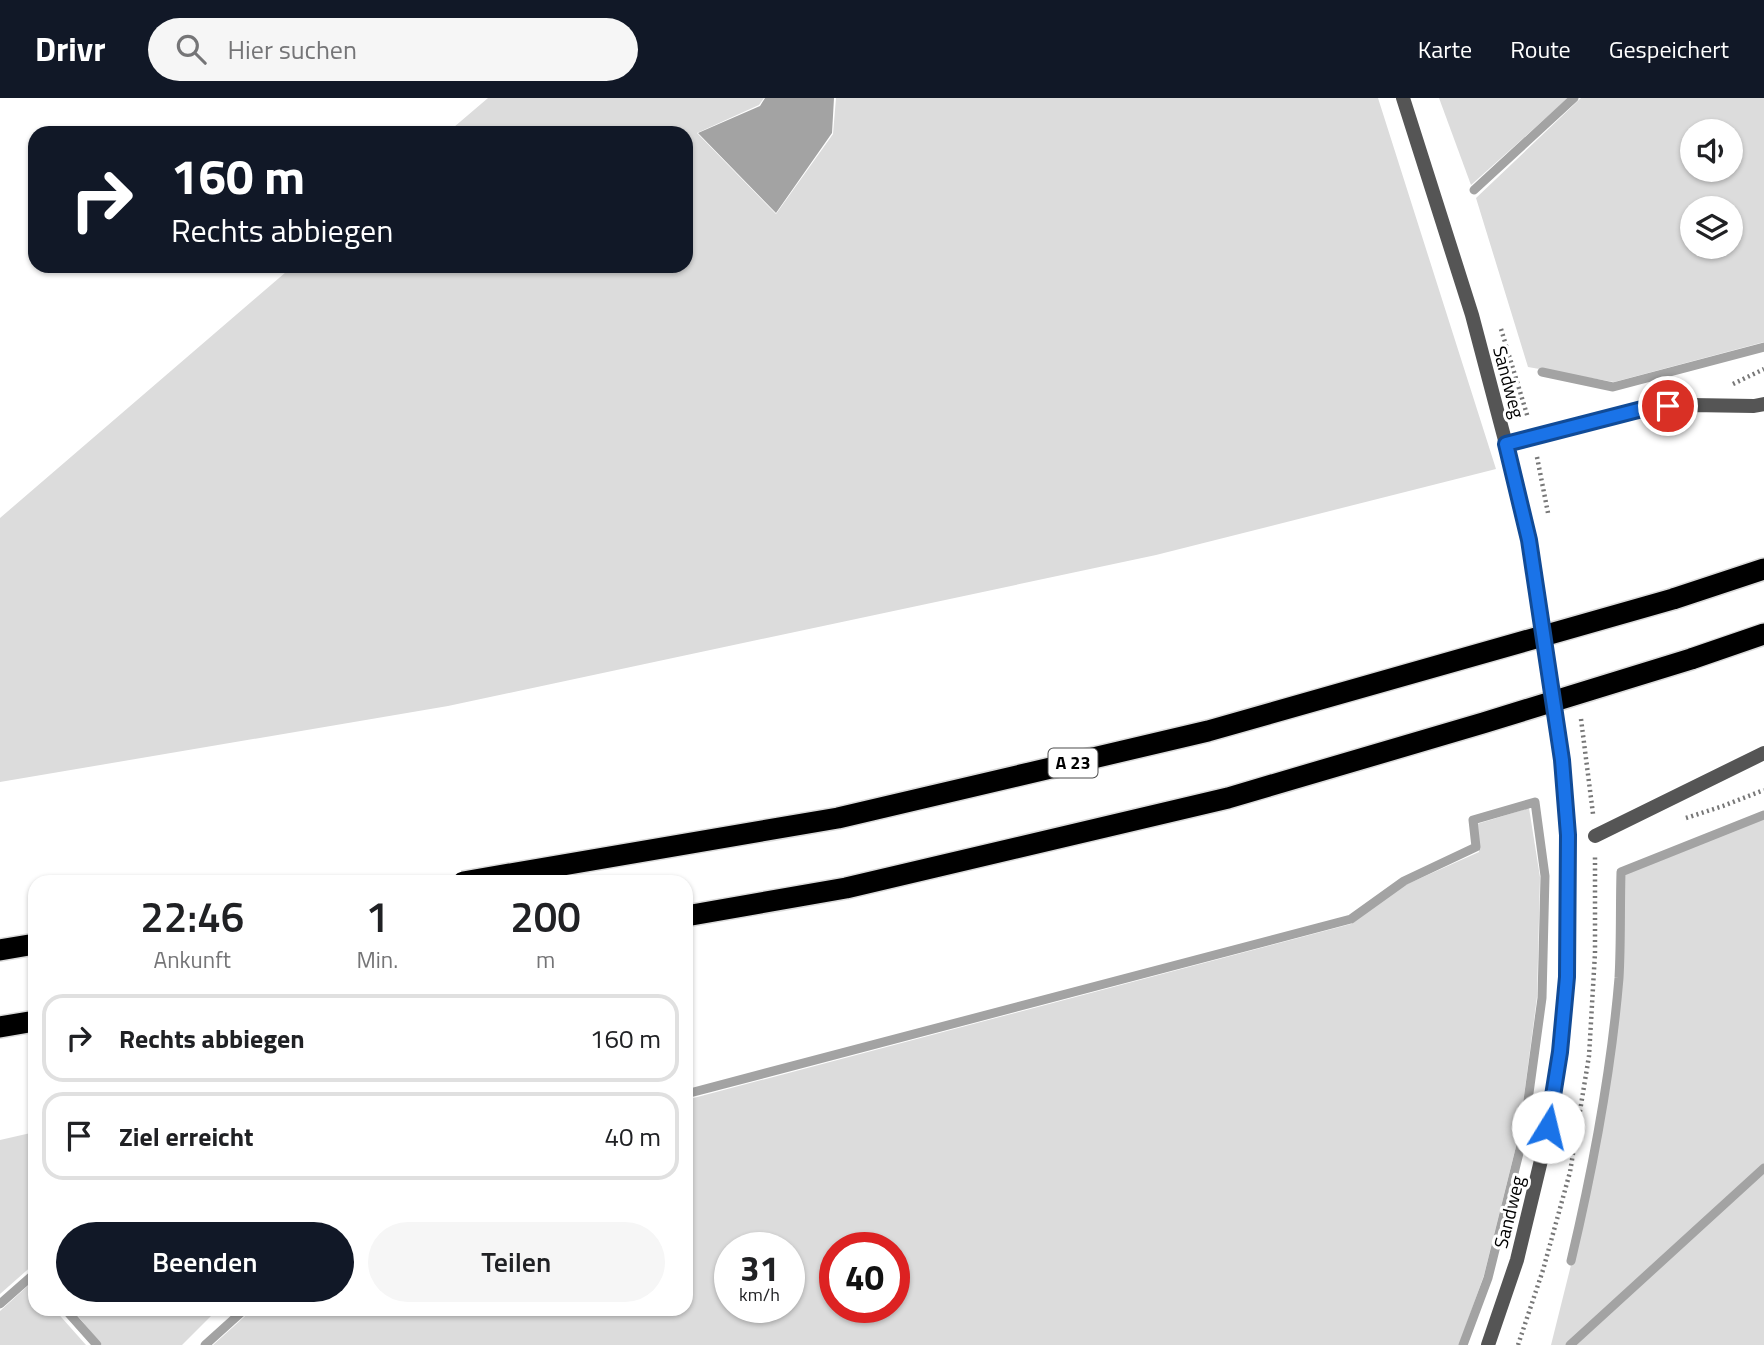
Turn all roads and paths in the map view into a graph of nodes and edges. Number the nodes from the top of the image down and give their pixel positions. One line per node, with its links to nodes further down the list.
1 (1403, 98): 3 (street, Sandweg)
2 (1764, 404): 3 (street)
3 (1506, 444): 14 (street, Sandweg)
4 (1764, 569): 8 (highway, A 23, bridge)
5 (1764, 634): 9 (highway, bridge)
6 (1764, 753): 7 (street)
7 (1595, 835)
8 (504, 875)
9 (693, 915)
10 (28, 945): 11 (highway)
11 (0, 950)
12 (28, 1022): 13 (highway)
13 (0, 1027)
14 (1488, 1345)

